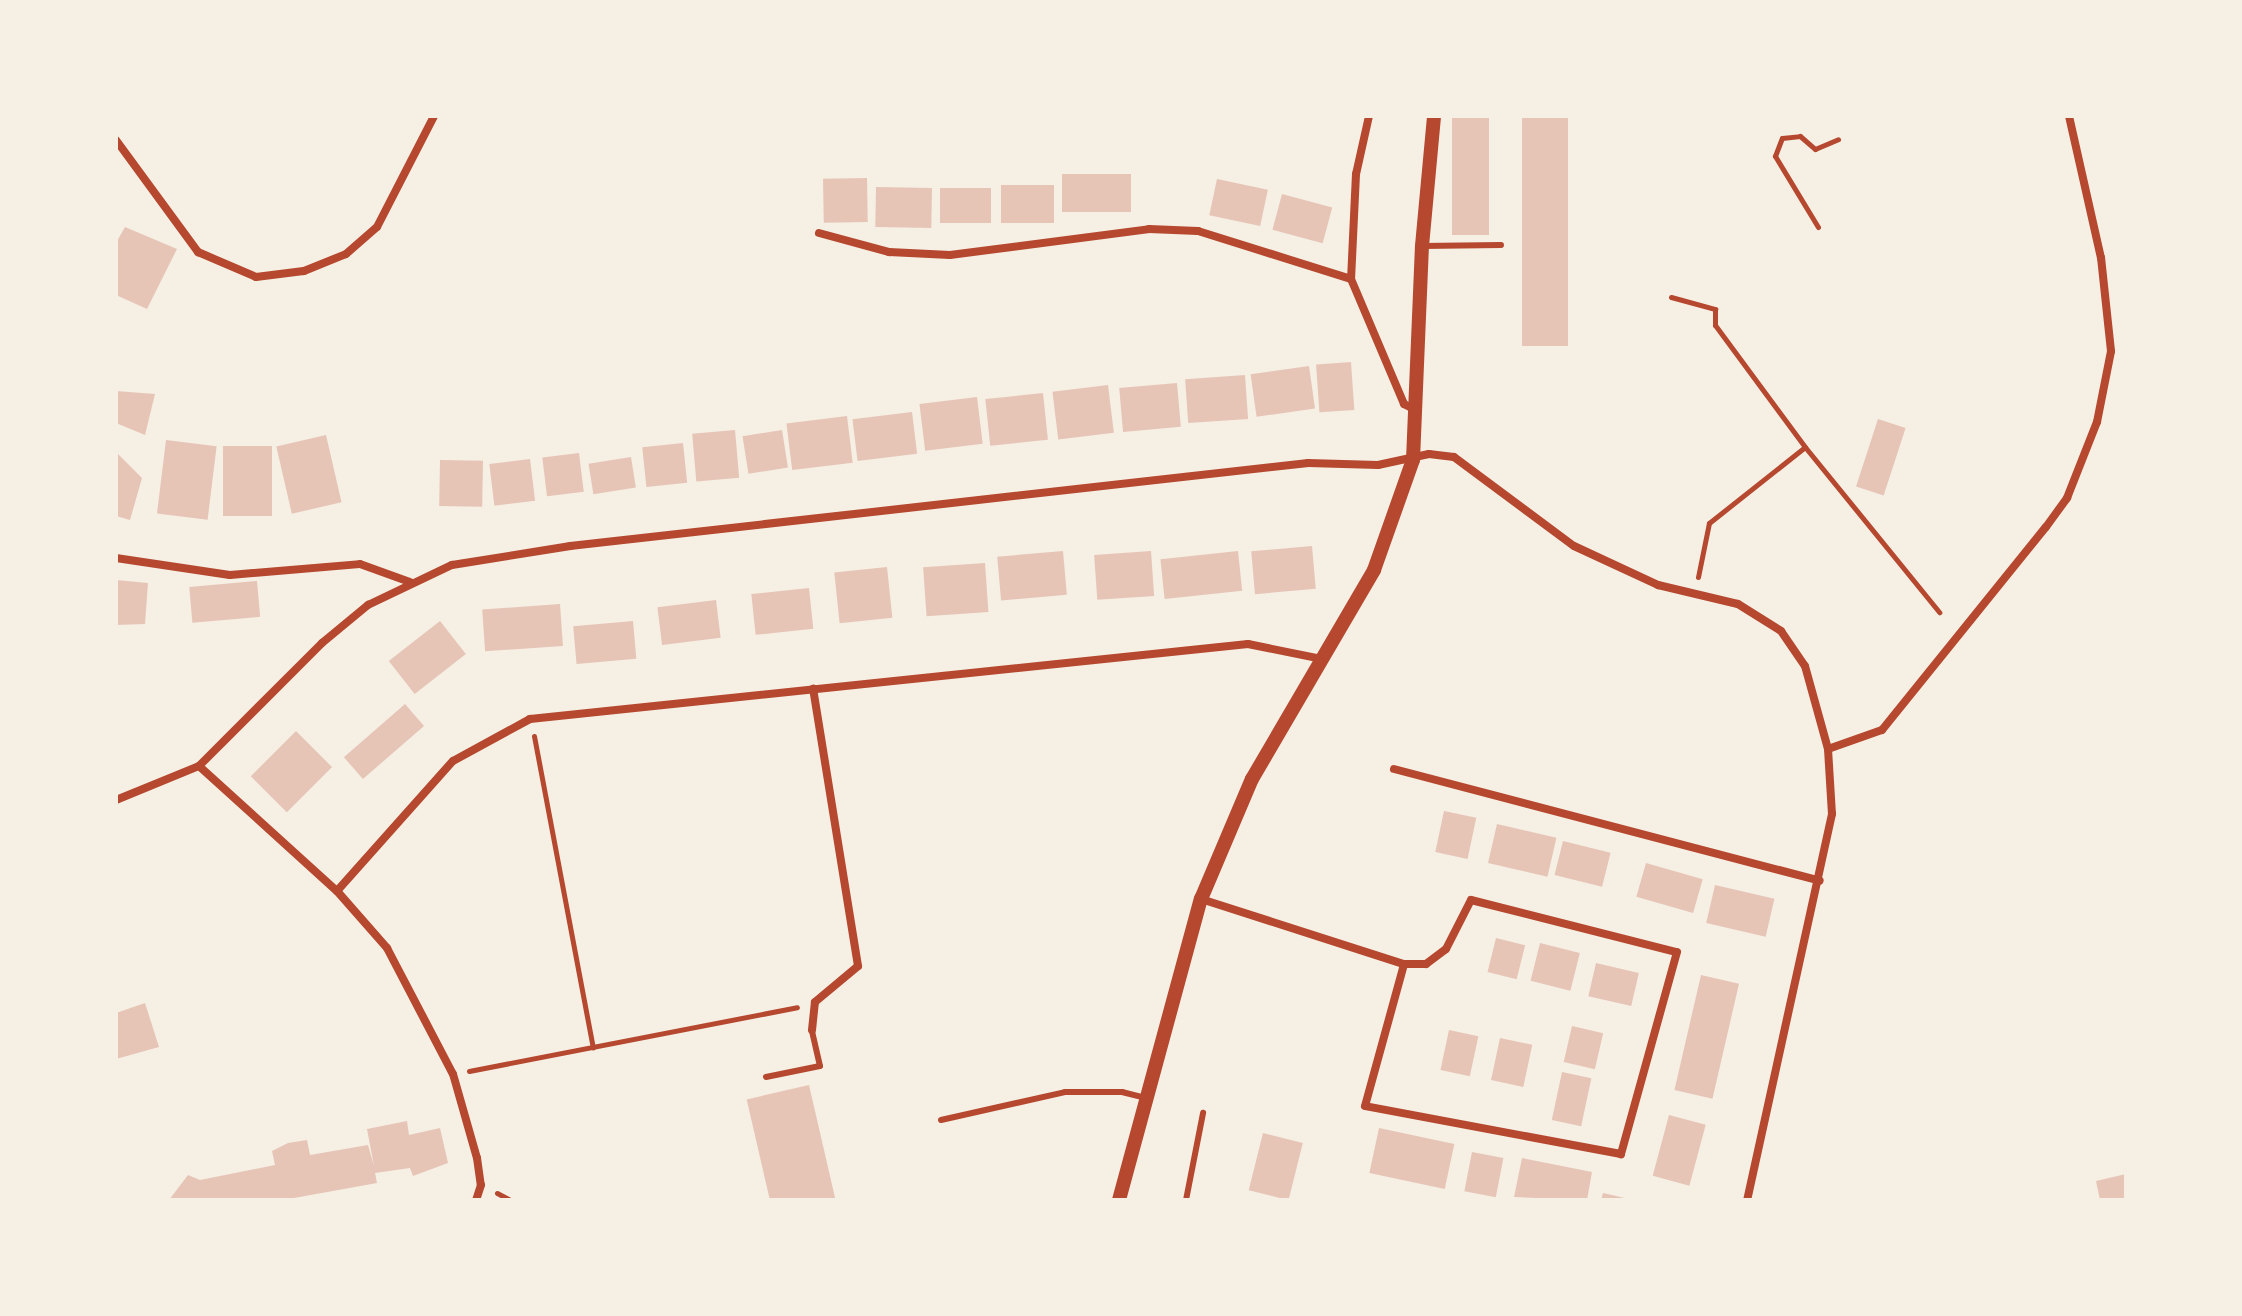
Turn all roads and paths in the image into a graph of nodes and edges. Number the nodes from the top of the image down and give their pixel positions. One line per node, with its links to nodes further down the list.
1 (434, 116): 6 (street)
2 (1369, 116): 11 (street)
3 (1434, 116): 10 (street)
4 (2069, 116): 23 (street)
5 (1838, 139): 7 (path)
6 (116, 140)
7 (1818, 227)
8 (819, 233): 11 (street)
9 (1501, 245): 10 (lane)
10 (1422, 246): 13 (street)
11 (1351, 279): 13 (street)
12 (1671, 297): 14 (path)
13 (1417, 411): 15 (street)
14 (1805, 447): 18 (path); 19 (path)
15 (1413, 460): 17 (street); 18 (street); 20 (street)
16 (116, 558): 17 (street)
17 (410, 582): 24 (street)
18 (1695, 594): 23 (street)
19 (1939, 612)
20 (1322, 659): 21 (street); 29 (street)
21 (813, 689): 22 (street); 31 (street)
22 (530, 719): 28 (street); 33 (path)
23 (1828, 749): 27 (street)
24 (199, 766): 26 (street); 28 (street)
25 (1394, 769): 27 (street)
26 (116, 800)
27 (1820, 881): 42 (street)
28 (337, 891): 34 (street)
29 (1201, 899): 30 (street); 36 (street)
30 (1404, 964): 30 (street)
31 (815, 1002): 32 (street); 33 (path)
32 (812, 1030): 35 (lane)
33 (593, 1047): 34 (path)
34 (453, 1074): 39 (street)
35 (766, 1077)
36 (1146, 1098): 38 (lane); 40 (street)
37 (1203, 1113): 41 (lane)
38 (941, 1120)
39 (476, 1200)
40 (1119, 1200)
41 (1186, 1200)
42 (1747, 1200)

